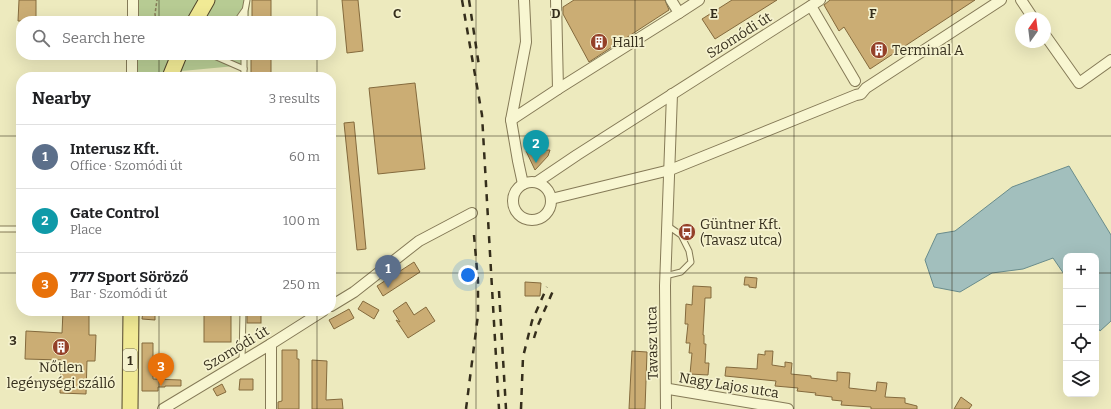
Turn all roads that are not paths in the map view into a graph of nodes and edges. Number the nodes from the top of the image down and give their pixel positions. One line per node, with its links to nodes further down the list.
1 (133, 0): 14 (street)
2 (207, 0): 15 (main road)
3 (247, 0): 11 (lane)
4 (524, 0): 32 (street)
5 (556, 0): 29 (street)
6 (671, 0): 13 (street)
7 (699, 0): 13 (street)
8 (1001, 0): 28 (street)
9 (1021, 0): 12 (street)
10 (815, 2): 27 (street); 30 (street, Szomódi út)
11 (245, 10): 16 (lane); 17 (lane)
12 (1030, 12)
13 (679, 13): 29 (street)
14 (133, 16)
15 (199, 16)
16 (241, 16)
17 (245, 16)
18 (1051, 44): 23 (street)
19 (132, 60): 25 (street)
20 (177, 60): 26 (main road)
21 (224, 60): 24 (lane)
22 (244, 60): 24 (lane)
23 (1111, 60)
24 (244, 69)
25 (132, 72)
26 (172, 72)
27 (855, 81): 28 (street); 31 (street)
28 (866, 88): 31 (street)
29 (558, 89): 32 (street)
30 (672, 94): 33 (street, Szomódi út); 34 (street, Tavasz utca)
31 (856, 95): 34 (street)
32 (511, 120): 36 (street)
33 (563, 164): 35 (street, Szomódi út); 37 (street)
34 (670, 170): 37 (street); 41 (street, Tavasz utca)
35 (537, 182): 36 (street); 37 (street)
36 (523, 184): 37 (street)
37 (550, 194)
38 (472, 213): 43 (street)
39 (0, 228): 40 (lane)
40 (16, 229)
41 (669, 230): 42 (street, Tavasz utca); 42 (lane)
42 (665, 276): 49 (street, Tavasz utca)
43 (336, 303)
44 (131, 316): 51 (main road, 1)
45 (243, 316): 48 (lane)
46 (316, 316): 47 (street, Szomódi út)
47 (271, 344): 48 (street, Szomódi út); 53 (street)
48 (242, 361): 52 (street, Szomódi út)
49 (666, 391): 50 (street, Nagy Lajos utca); 54 (street, Tavasz utca)
50 (759, 406): 55 (street, Nagy Lajos utca)
51 (130, 409)
52 (163, 409)
53 (271, 409)
54 (666, 409)
55 (788, 409)

